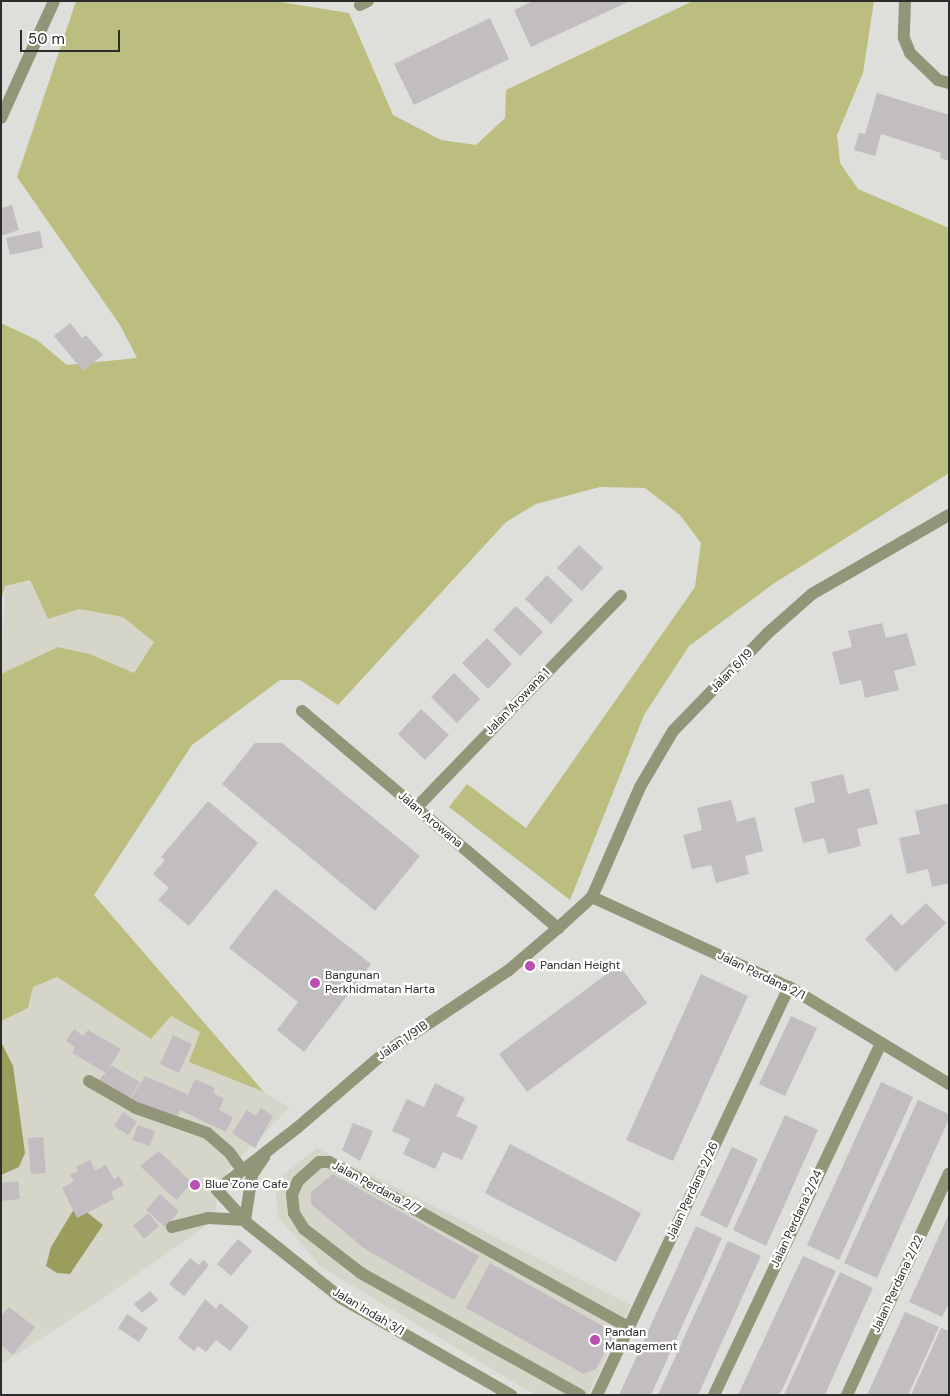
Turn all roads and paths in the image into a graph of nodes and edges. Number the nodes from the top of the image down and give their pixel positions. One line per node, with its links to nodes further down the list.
1 (54, 1): 4 (street)
2 (905, 1): 3 (street)
3 (949, 83)
4 (1, 118)
5 (949, 515): 9 (street, Jalan 6/19)
6 (621, 596): 8 (street, Jalan Arowana 1)
7 (302, 711): 8 (street, Jalan Arowana)
8 (416, 808): 10 (street, Jalan Arowana)
9 (592, 898): 10 (street, Jalan 1/91B); 11 (street, Jalan Perdana 2/1)
10 (558, 928): 15 (street, Jalan 1/91B)
11 (789, 986): 12 (street, Jalan Perdana 2/1); 21 (street, Jalan Perdana 2/26)
12 (881, 1044): 14 (street, Jalan Perdana 2/1); 25 (street, Jalan Perdana 2/24)
13 (89, 1081): 16 (street)
14 (949, 1084)
15 (267, 1153): 16 (street, Jalan 1/91B); 19 (street)
16 (242, 1170): 18 (street, Jalan 1/91B)
17 (949, 1173): 26 (street, Jalan Perdana 2/22)
18 (217, 1190): 19 (street, Jalan Indah 3/1)
19 (245, 1220): 20 (street); 22 (street, Jalan Indah 3/1)
20 (172, 1227)
21 (628, 1327): 23 (street, Jalan Perdana 2/7); 24 (street, Jalan Perdana 2/26)
22 (511, 1395)
23 (580, 1395)
24 (597, 1395)
25 (714, 1395)
26 (847, 1395)

